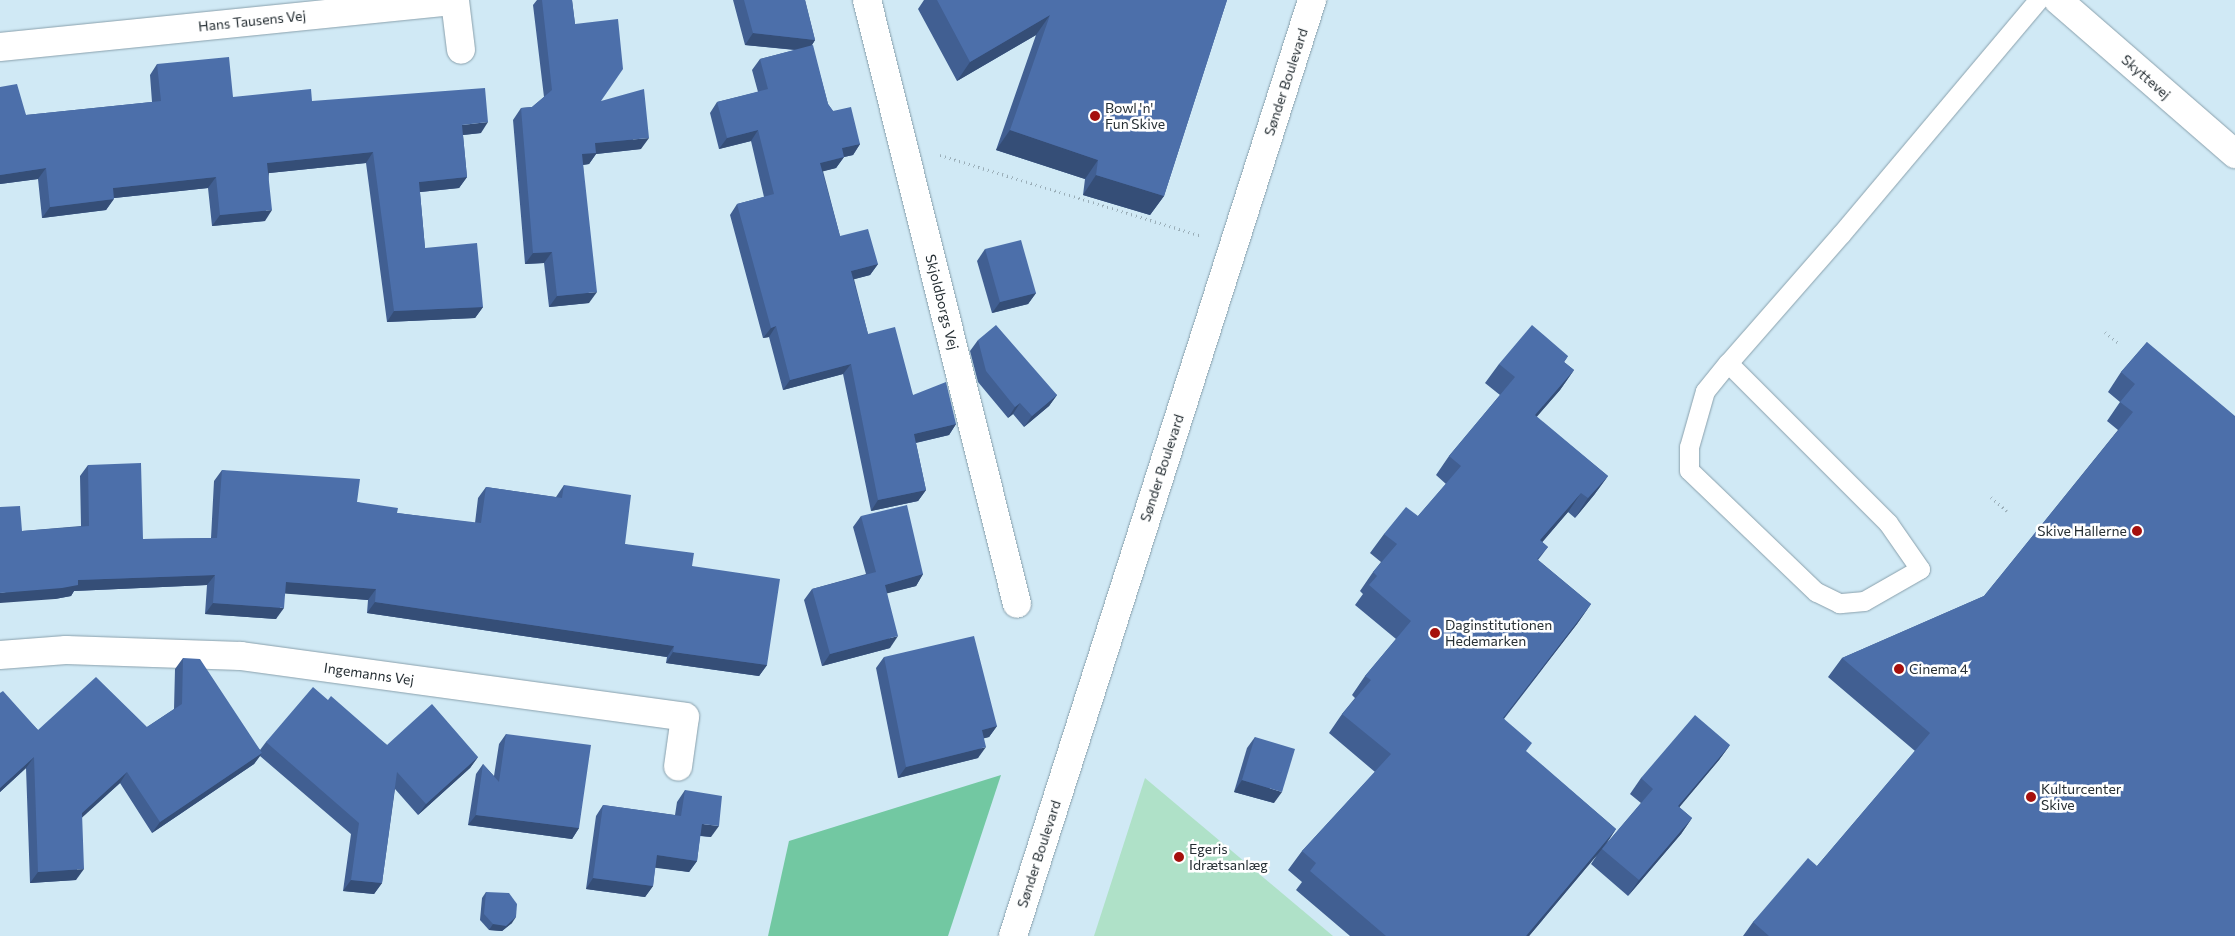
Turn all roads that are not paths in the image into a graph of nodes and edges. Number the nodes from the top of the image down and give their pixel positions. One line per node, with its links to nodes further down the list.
1 (867, 0): 9 (street, Skjoldborgs Vej)
2 (1312, 0): 12 (street, Sønder Boulevard)
3 (2038, 0): 8 (lane)
4 (2058, 0): 7 (street, Skyttevej)
5 (0, 47): 6 (street, Hans Tausens Vej)
6 (461, 50)
7 (2235, 154)
8 (1728, 363): 8 (lane)
9 (1017, 604)
10 (0, 655): 11 (street, Ingemanns Vej)
11 (678, 767)
12 (1013, 936)

